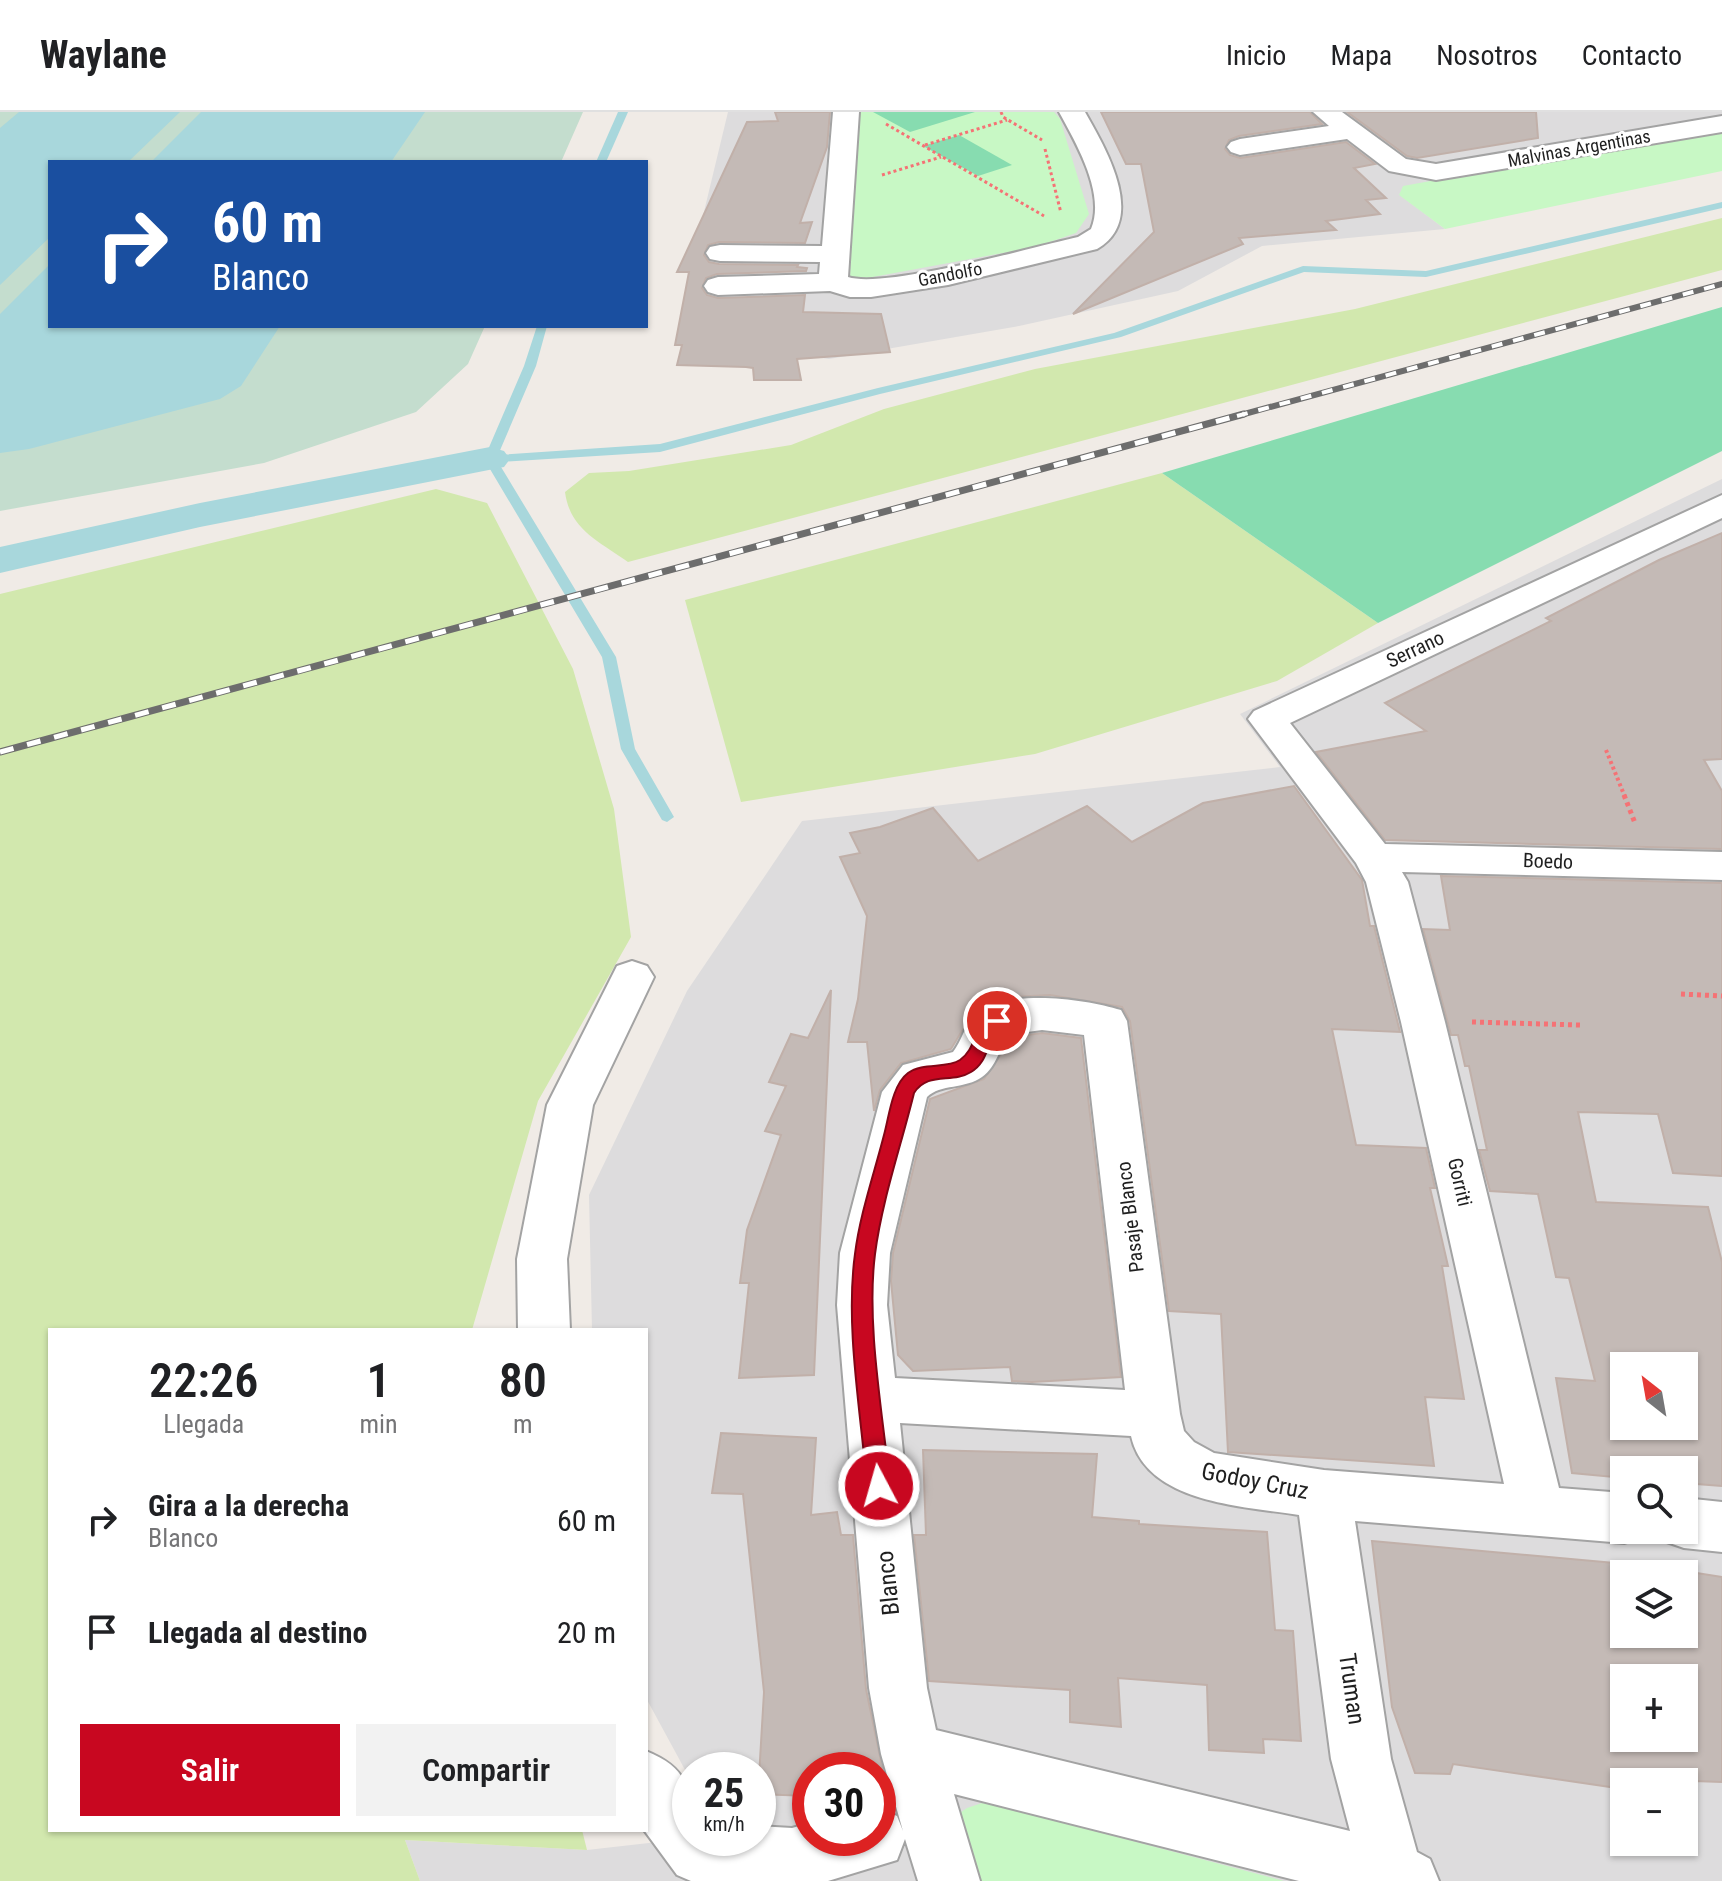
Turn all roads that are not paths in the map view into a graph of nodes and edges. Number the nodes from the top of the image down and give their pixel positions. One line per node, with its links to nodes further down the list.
1 (846, 112): 8 (street)
2 (1072, 112): 8 (street, Gandolfo)
3 (1326, 112): 5 (street)
4 (1722, 124): 5 (street, Malvinas Argentinas)
5 (1351, 131): 6 (street)
6 (1240, 147)
7 (720, 253): 8 (street)
8 (834, 268): 9 (street)
9 (718, 286)
10 (1722, 505): 11 (street, Serrano)
11 (1373, 857): 12 (street, Boedo); 19 (street, Gorriti)
12 (1722, 866)
13 (632, 977): 15 (street)
14 (1105, 1021): 16 (street, Blanco); 17 (street, Pasaje Blanco)
15 (544, 1328)
16 (870, 1399): 17 (street); 23 (street, Blanco)
17 (1154, 1414): 18 (street, Godoy Cruz)
18 (1324, 1494): 19 (street, Godoy Cruz); 28 (street, Truman)
19 (1537, 1510): 20 (street, Godoy Cruz)
20 (1610, 1517)
21 (1698, 1524): 22 (street)
22 (1722, 1527)
23 (911, 1754): 25 (street, Blanco); 28 (street)
24 (648, 1784): 27 (street)
25 (896, 1828)
26 (896, 1834): 29 (street, Blanco)
27 (804, 1856)
28 (1398, 1878)
29 (949, 1881)

